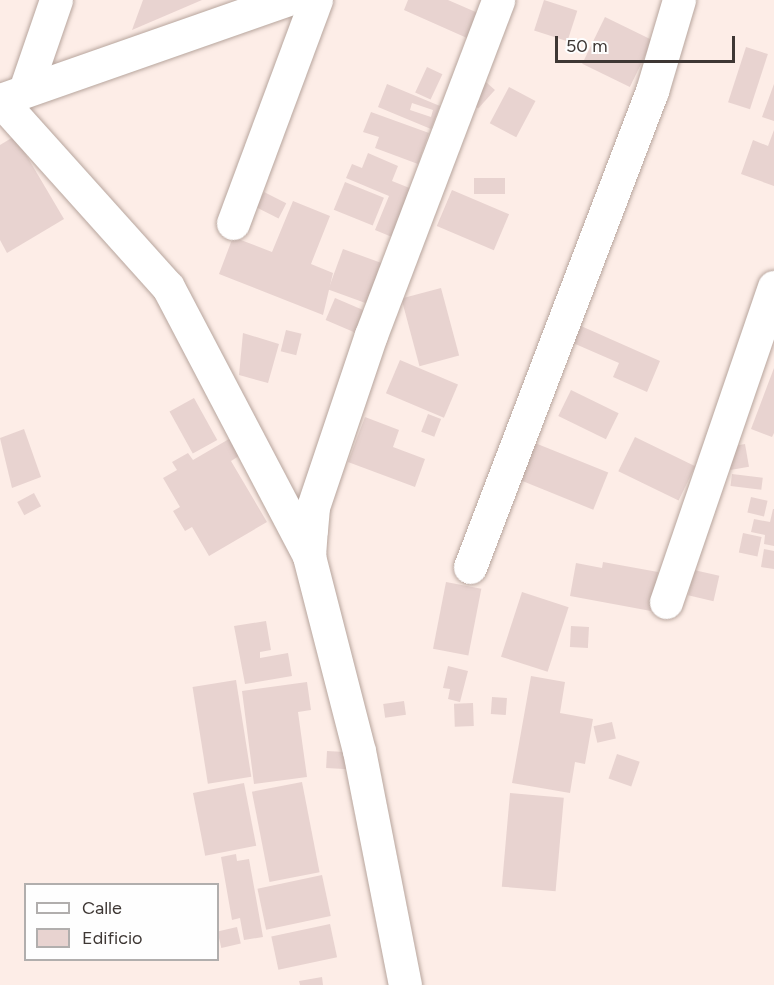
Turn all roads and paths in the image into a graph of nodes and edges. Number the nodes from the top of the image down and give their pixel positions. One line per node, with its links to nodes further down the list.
1 (56, 0): 7 (street)
2 (286, 0): 6 (street)
3 (316, 0): 8 (street)
4 (498, 0): 10 (street)
5 (679, 0): 11 (street)
6 (237, 9): 7 (street)
7 (8, 96): 10 (street)
8 (233, 223)
9 (774, 287): 12 (street)
10 (309, 556): 13 (street)
11 (470, 567)
12 (666, 602)
13 (405, 985)

